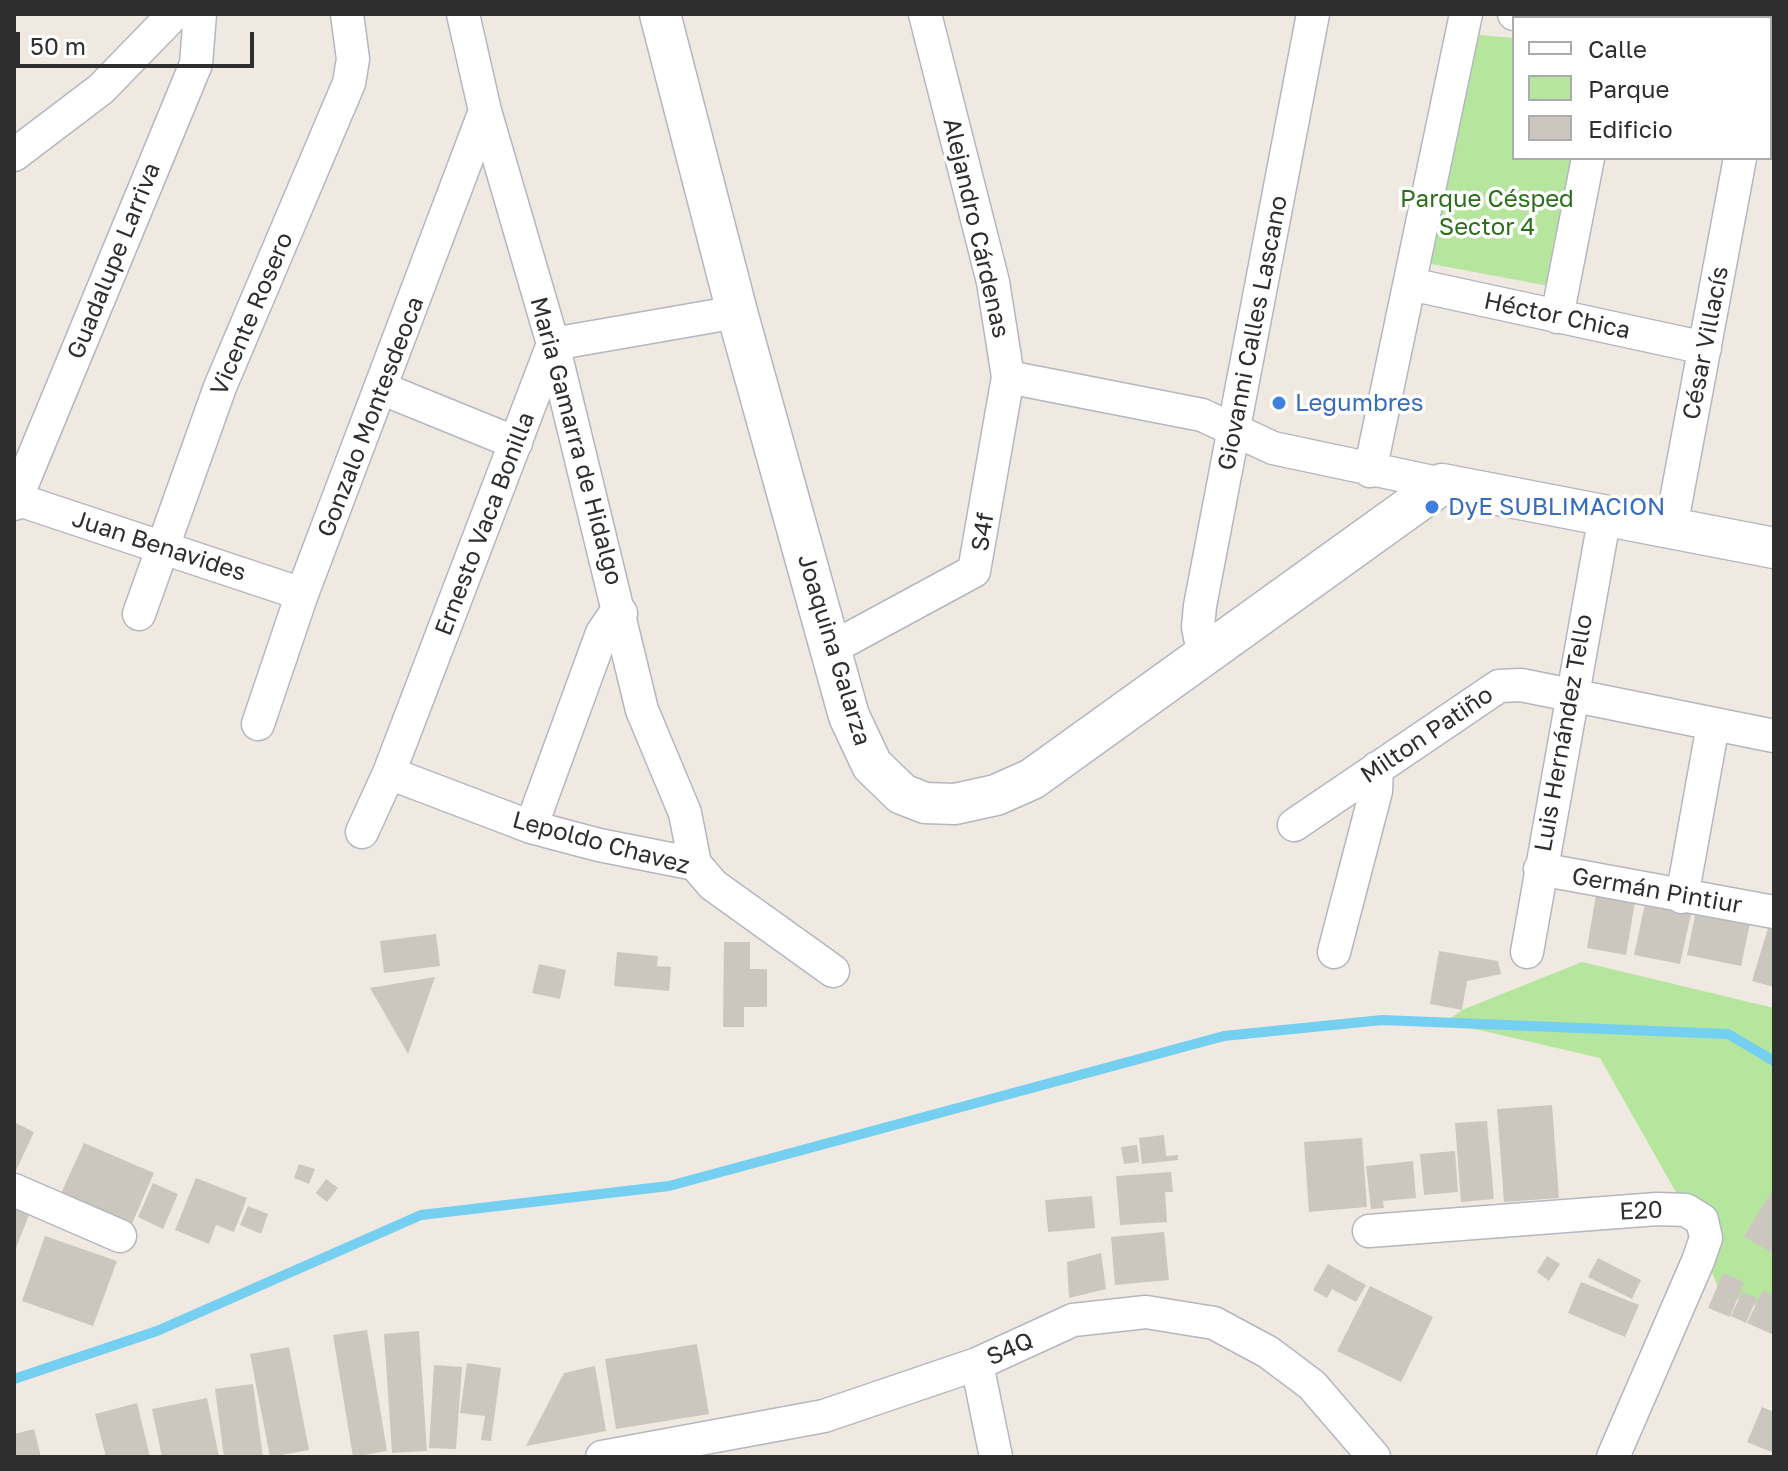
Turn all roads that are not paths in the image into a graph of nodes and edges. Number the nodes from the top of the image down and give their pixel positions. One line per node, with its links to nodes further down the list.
1 (174, 14): 10 (street)
2 (200, 14): 24 (street, Guadalupe Larriva)
3 (347, 14): 27 (street, Vicente Rosero)
4 (463, 14): 9 (street, Maria Gamarra de Hidalgo)
5 (660, 14): 14 (street, Joaquina Galarza)
6 (925, 14): 18 (street, Alejandro Cárdenas)
7 (1313, 14): 20 (street, Giovanni Calles Lascano)
8 (1466, 14): 13 (street)
9 (485, 111): 16 (street, Maria Gamarra de Hidalgo); 19 (street, Gonzalo Montesdeoca)
10 (14, 155)
11 (1588, 160): 15 (street)
12 (1740, 160): 17 (street, César Villacís)
13 (1410, 284): 15 (street, Héctor Chica); 22 (street)
14 (737, 312): 16 (street); 32 (street, Joaquina Galarza)
15 (1557, 317): 17 (street, Héctor Chica)
16 (553, 344): 21 (street, Ernesto Vaca Bonilla); 30 (street, Maria Gamarra de Hidalgo)
17 (1705, 348): 26 (street, César Villacís)
18 (1008, 377): 20 (street); 32 (street, S4f)
19 (383, 389): 21 (street); 29 (street, Gonzalo Montesdeoca)
20 (1234, 432): 22 (street); 33 (street, Giovanni Calles Lascano)
21 (516, 443): 39 (street, Ernesto Vaca Bonilla)
22 (1370, 471): 23 (street)
23 (1442, 484): 25 (street); 33 (street, Joaquina Galarza)
24 (15, 502): 27 (street, Juan Benavides)
25 (1605, 515): 26 (street); 34 (street, Luis Hernández Tello)
26 (1671, 527): 28 (street)
27 (164, 547): 29 (street, Juan Benavides); 31 (street, Vicente Rosero)
28 (1774, 548)
29 (302, 594): 35 (street, Gonzalo Montesdeoca)
30 (621, 613): 41 (street); 43 (street, Maria Gamarra de Hidalgo)
31 (139, 614)
32 (830, 649): 33 (street, Joaquina Galarza)
33 (1203, 652)
34 (1571, 698): 36 (street, Milton Patiño); 38 (street, Milton Patiño); 44 (street, Luis Hernández Tello)
35 (258, 724)
36 (1713, 725): 37 (street, Milton Patiño); 45 (street)
37 (1774, 736)
38 (1377, 768): 40 (street, Milton Patiño); 47 (street)
39 (389, 773): 41 (street, Lepoldo Chavez); 42 (street, Ernesto Vaca Bonilla)
40 (1294, 825)
41 (531, 827): 43 (street, Lepoldo Chavez)
42 (362, 832)
43 (695, 864): 49 (street, Lepoldo Chavez)
44 (1540, 869): 45 (street, Germán Pintiur); 48 (street, Luis Hernández Tello)
45 (1682, 897): 46 (street, Germán Pintiur)
46 (1774, 912)
47 (1334, 952)
48 (1527, 952)
49 (833, 971)
50 (14, 1190): 52 (street)
51 (1369, 1231): 57 (street, E20)
52 (120, 1236)
53 (977, 1364): 54 (street, S4Q); 55 (street); 56 (street, S4Q)
54 (602, 1457)
55 (996, 1457)
56 (1374, 1457)
57 (1613, 1457)

